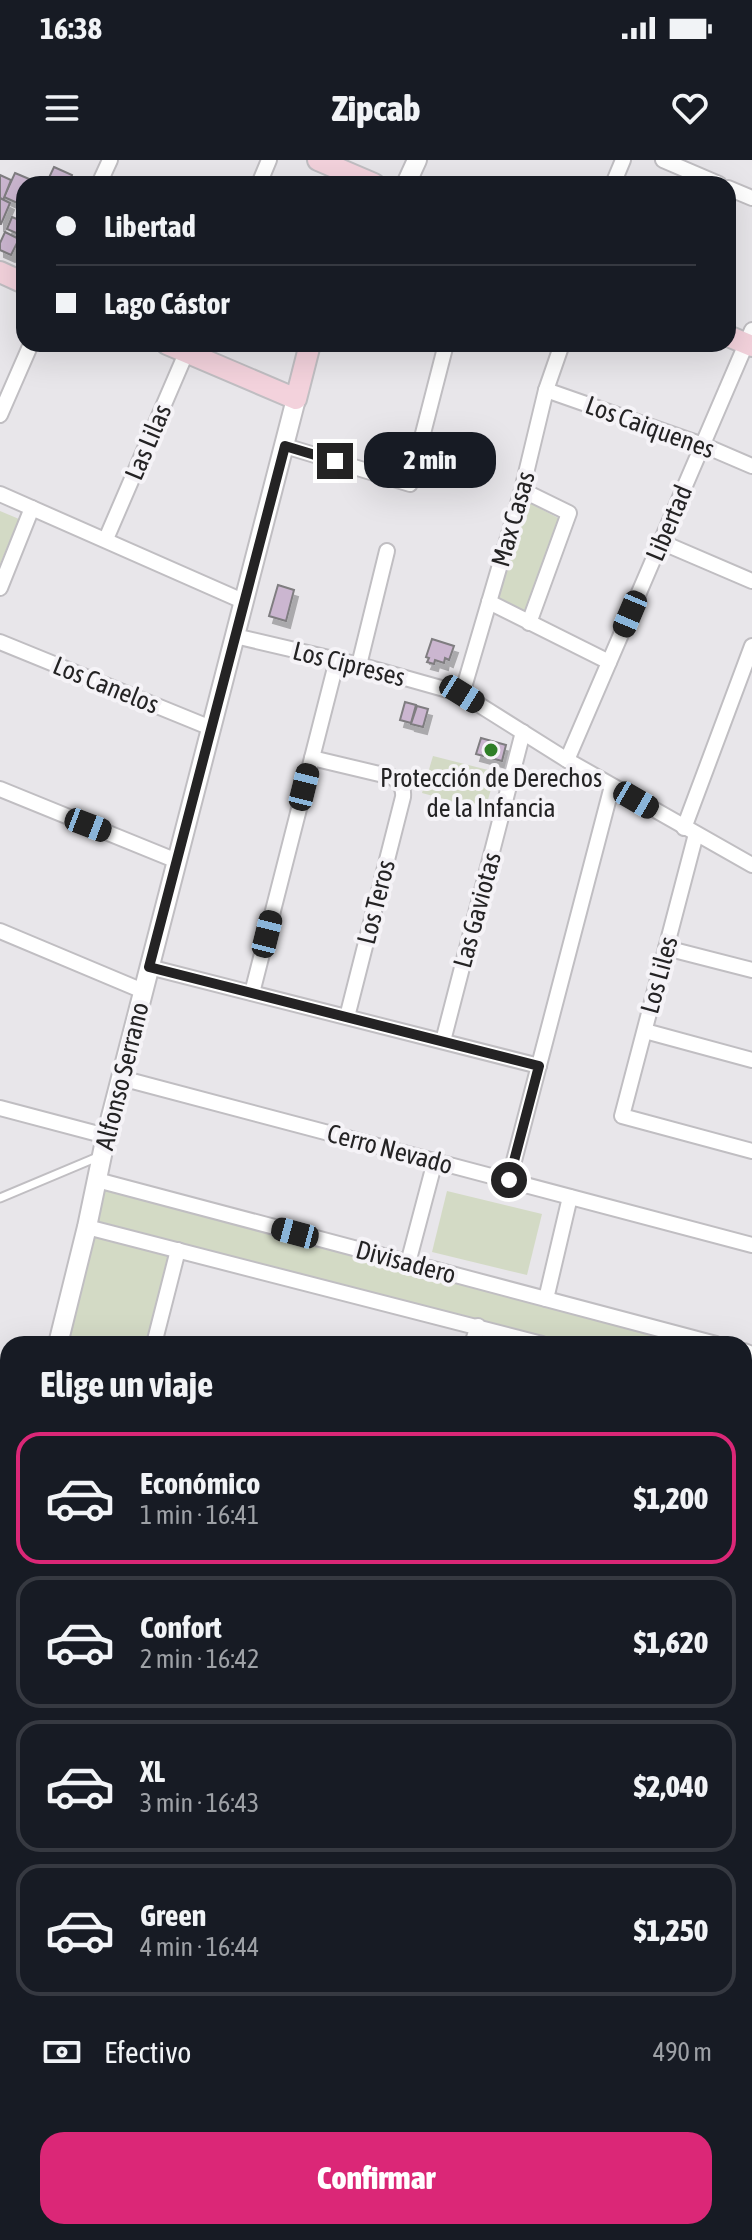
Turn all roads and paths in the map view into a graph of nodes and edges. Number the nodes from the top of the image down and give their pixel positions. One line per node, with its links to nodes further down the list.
1 (318, 160): 3 (main road)
2 (663, 160): 4 (street)
3 (350, 176)
4 (700, 176)
5 (745, 339): 15 (street, Libertad)
6 (28, 352): 14 (street)
7 (179, 352): 21 (street, Las Lilas)
8 (192, 352): 13 (main road)
9 (308, 352): 13 (main road, Alfonso Serrano)
10 (444, 352): 16 (street)
11 (559, 352): 12 (street, Max Casas)
12 (546, 390): 15 (street, Los Caiquenes); 18 (street, Max Casas)
13 (296, 399): 16 (street, Alfonso Serrano)
14 (0, 415)
15 (703, 445): 17 (street, Los Caiquenes); 22 (street, Libertad)
16 (285, 446): 26 (street, Alfonso Serrano)
17 (752, 466)
18 (522, 490): 27 (street, Max Casas); 28 (street)
19 (0, 494): 20 (street)
20 (32, 508): 21 (street); 25 (street)
21 (106, 539): 26 (street)
22 (661, 542): 24 (street); 33 (street, Libertad)
23 (387, 551): 34 (street)
24 (752, 581)
25 (0, 588)
26 (245, 602): 29 (street, Alfonso Serrano)
27 (489, 602): 28 (street); 35 (street, Max Casas)
28 (529, 623): 33 (street)
29 (235, 636): 32 (street, Los Cipreses); 36 (street, Alfonso Serrano)
30 (0, 642): 36 (street, Los Canelos)
31 (752, 646): 42 (street, Los Liles)
32 (337, 660): 34 (street, Los Cipreses); 38 (street)
33 (609, 662): 39 (street, Libertad)
34 (359, 665): 35 (street, Los Cipreses)
35 (462, 694): 37 (street, Los Cipreses)
36 (211, 728): 43 (street, Alfonso Serrano)
37 (523, 732): 39 (street, Los Cipreses); 53 (street, Las Gaviotas)
38 (312, 758): 50 (street); 51 (street, Los Teros)
39 (567, 760): 40 (street, Los Cipreses)
40 (612, 786): 42 (street, Los Cipreses); 55 (street)
41 (0, 789): 43 (street)
42 (690, 831): 44 (street, Los Cipreses); 46 (street, Los Liles)
43 (177, 861): 47 (street, Alfonso Serrano)
44 (752, 865)
45 (0, 931): 49 (street)
46 (666, 948): 48 (street); 52 (street, Los Liles)
47 (149, 967): 49 (street, Alfonso Serrano); 50 (street)
48 (752, 970)
49 (143, 991): 56 (street, Alfonso Serrano)
50 (252, 993): 51 (street)
51 (347, 1017): 53 (street)
52 (645, 1031): 54 (street); 59 (street, Los Liles)
53 (443, 1041): 55 (street)
54 (752, 1060)
55 (539, 1066): 62 (street)
56 (121, 1078): 58 (street, Alfonso Serrano); 60 (street, Cerro Nevado)
57 (0, 1108): 58 (street)
58 (104, 1146): 61 (street, Alfonso Serrano); 64 (lane)
59 (752, 1151)
60 (435, 1161): 62 (street, Cerro Nevado); 68 (street)
61 (97, 1180): 65 (street, Alfonso Serrano); 68 (street, Divisadero)
62 (509, 1180): 63 (street, Cerro Nevado)
63 (570, 1197): 66 (street, Cerro Nevado); 69 (street)
64 (0, 1198)
65 (87, 1227): 67 (street, Divisadero); 71 (street, Alfonso Serrano)
66 (752, 1245)
67 (178, 1250): 70 (street, Divisadero); 72 (street)
68 (408, 1263): 69 (street, Divisadero)
69 (546, 1299): 75 (street, Divisadero)
70 (478, 1326): 73 (street); 74 (street, Divisadero)
71 (60, 1336)
72 (156, 1336)
73 (475, 1336)
74 (514, 1336)
75 (686, 1336)

